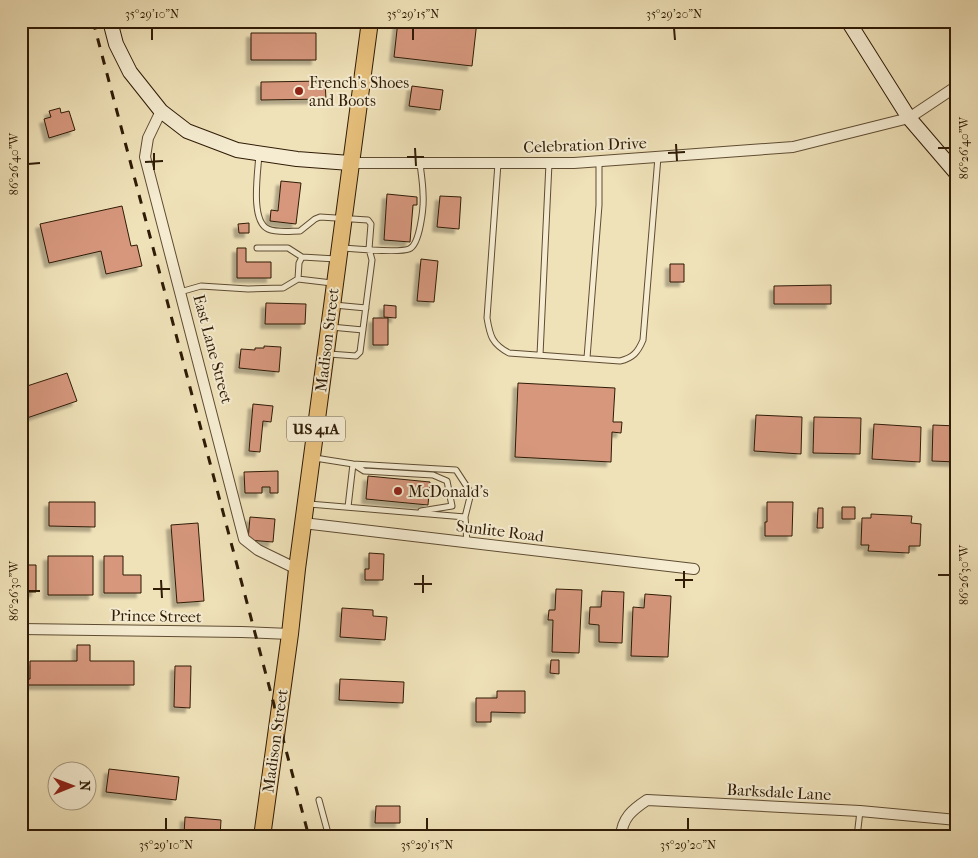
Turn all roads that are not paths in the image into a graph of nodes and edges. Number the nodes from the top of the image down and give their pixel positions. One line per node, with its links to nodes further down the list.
1 (110, 21): 5 (street)
2 (370, 21): 10 (main road, Madison Street / US 41A)
3 (848, 21): 6 (street)
4 (957, 86): 6 (street, Celebration Drive)
5 (161, 111): 7 (street); 22 (street, East Lane Street)
6 (909, 118): 8 (street, Celebration Drive); 14 (street)
7 (259, 153): 10 (street); 15 (lane)
8 (658, 157): 9 (street, Celebration Drive); 29 (lane)
9 (599, 161): 13 (street, Celebration Drive); 29 (lane)
10 (350, 163): 11 (street, Celebration Drive); 15 (main road, Madison Street / US 41A)
11 (420, 163): 12 (street, Celebration Drive); 17 (lane)
12 (498, 163): 13 (street, Celebration Drive); 28 (lane)
13 (549, 163): 28 (lane)
14 (957, 174)
15 (343, 218): 17 (lane); 18 (main road, Madison Street / US 41A)
16 (256, 248): 19 (lane)
17 (369, 249): 18 (lane); 24 (lane)
18 (339, 253): 19 (lane); 21 (main road, Madison Street / US 41A)
19 (302, 256): 20 (lane)
20 (298, 279): 21 (lane); 22 (lane)
21 (335, 283): 23 (main road, Madison Street / US 41A)
22 (180, 292): 38 (street, East Lane Street)
23 (332, 305): 24 (lane); 25 (main road, Madison Street / US 41A)
24 (366, 308): 26 (lane)
25 (329, 327): 26 (lane); 27 (main road, Madison Street / US 41A)
26 (363, 330): 27 (lane)
27 (326, 354): 30 (main road, Madison Street / US 41A)
28 (540, 355): 29 (lane)
29 (586, 358)
30 (312, 457): 31 (lane); 32 (main road, Madison Street / US 41A)
31 (353, 464): 33 (lane); 34 (lane); 35 (lane)
32 (306, 504): 33 (lane); 36 (main road, Madison Street / US 41A)
33 (348, 507): 34 (lane)
34 (411, 512): 35 (lane)
35 (465, 517): 37 (lane)
36 (303, 522): 37 (street, Sunlite Road); 38 (main road, Madison Street / US 41A)
37 (467, 542): 39 (street, Sunlite Road)
38 (296, 569): 41 (main road, Madison Street / US 41A)
39 (694, 569)
40 (21, 629): 41 (street, Prince Street)
41 (290, 634): 45 (main road, Madison Street / US 41A)
42 (319, 800): 46 (lane)
43 (860, 811): 44 (street, Barksdale Lane); 47 (street, Barksdale Lane); 48 (lane)
44 (957, 820)
45 (262, 837)
46 (328, 837)
47 (621, 837)
48 (857, 837)

